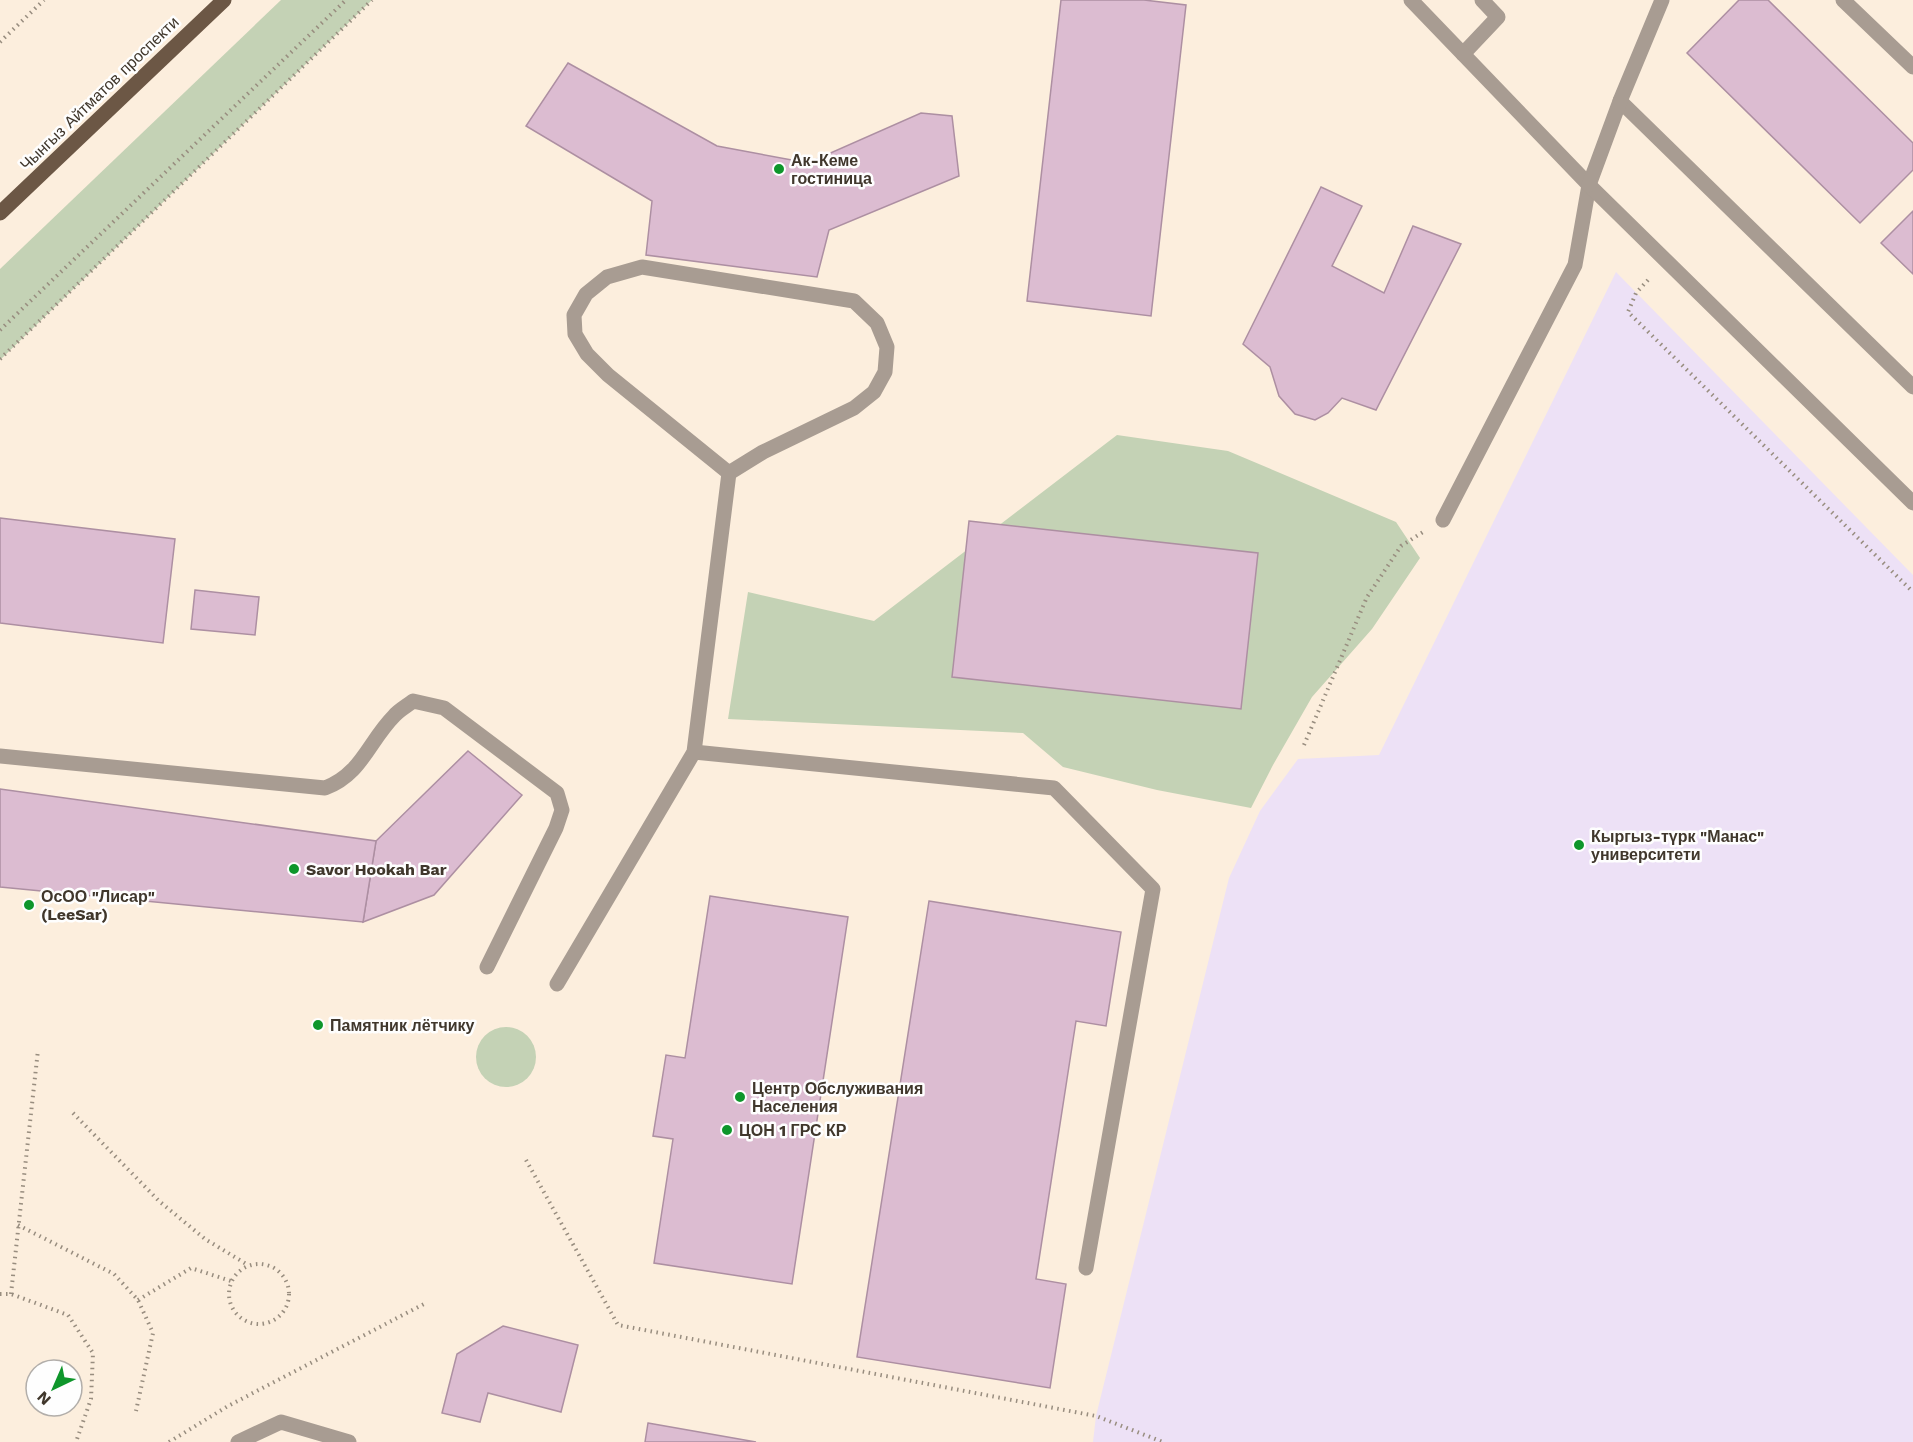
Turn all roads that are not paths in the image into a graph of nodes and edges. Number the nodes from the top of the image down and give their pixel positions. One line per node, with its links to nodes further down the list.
1 (224, 0): 10 (main road, Чынгыз Айтматов проспекти)
2 (1411, 0): 6 (street)
3 (1482, 0): 6 (street)
4 (1662, 0): 8 (street)
5 (1843, 0): 7 (street)
6 (1463, 54): 9 (street)
7 (1913, 68)
8 (1620, 101): 9 (street); 11 (street)
9 (1589, 185): 13 (street); 14 (street)
10 (0, 213)
11 (1913, 387)
12 (729, 473): 12 (street); 15 (street)
13 (1913, 503)
14 (1443, 520)
15 (694, 752): 18 (street); 19 (street)
16 (0, 756): 17 (street)
17 (487, 968)
18 (557, 984)
19 (1086, 1268)
20 (238, 1442): 21 (street)
21 (349, 1442)

